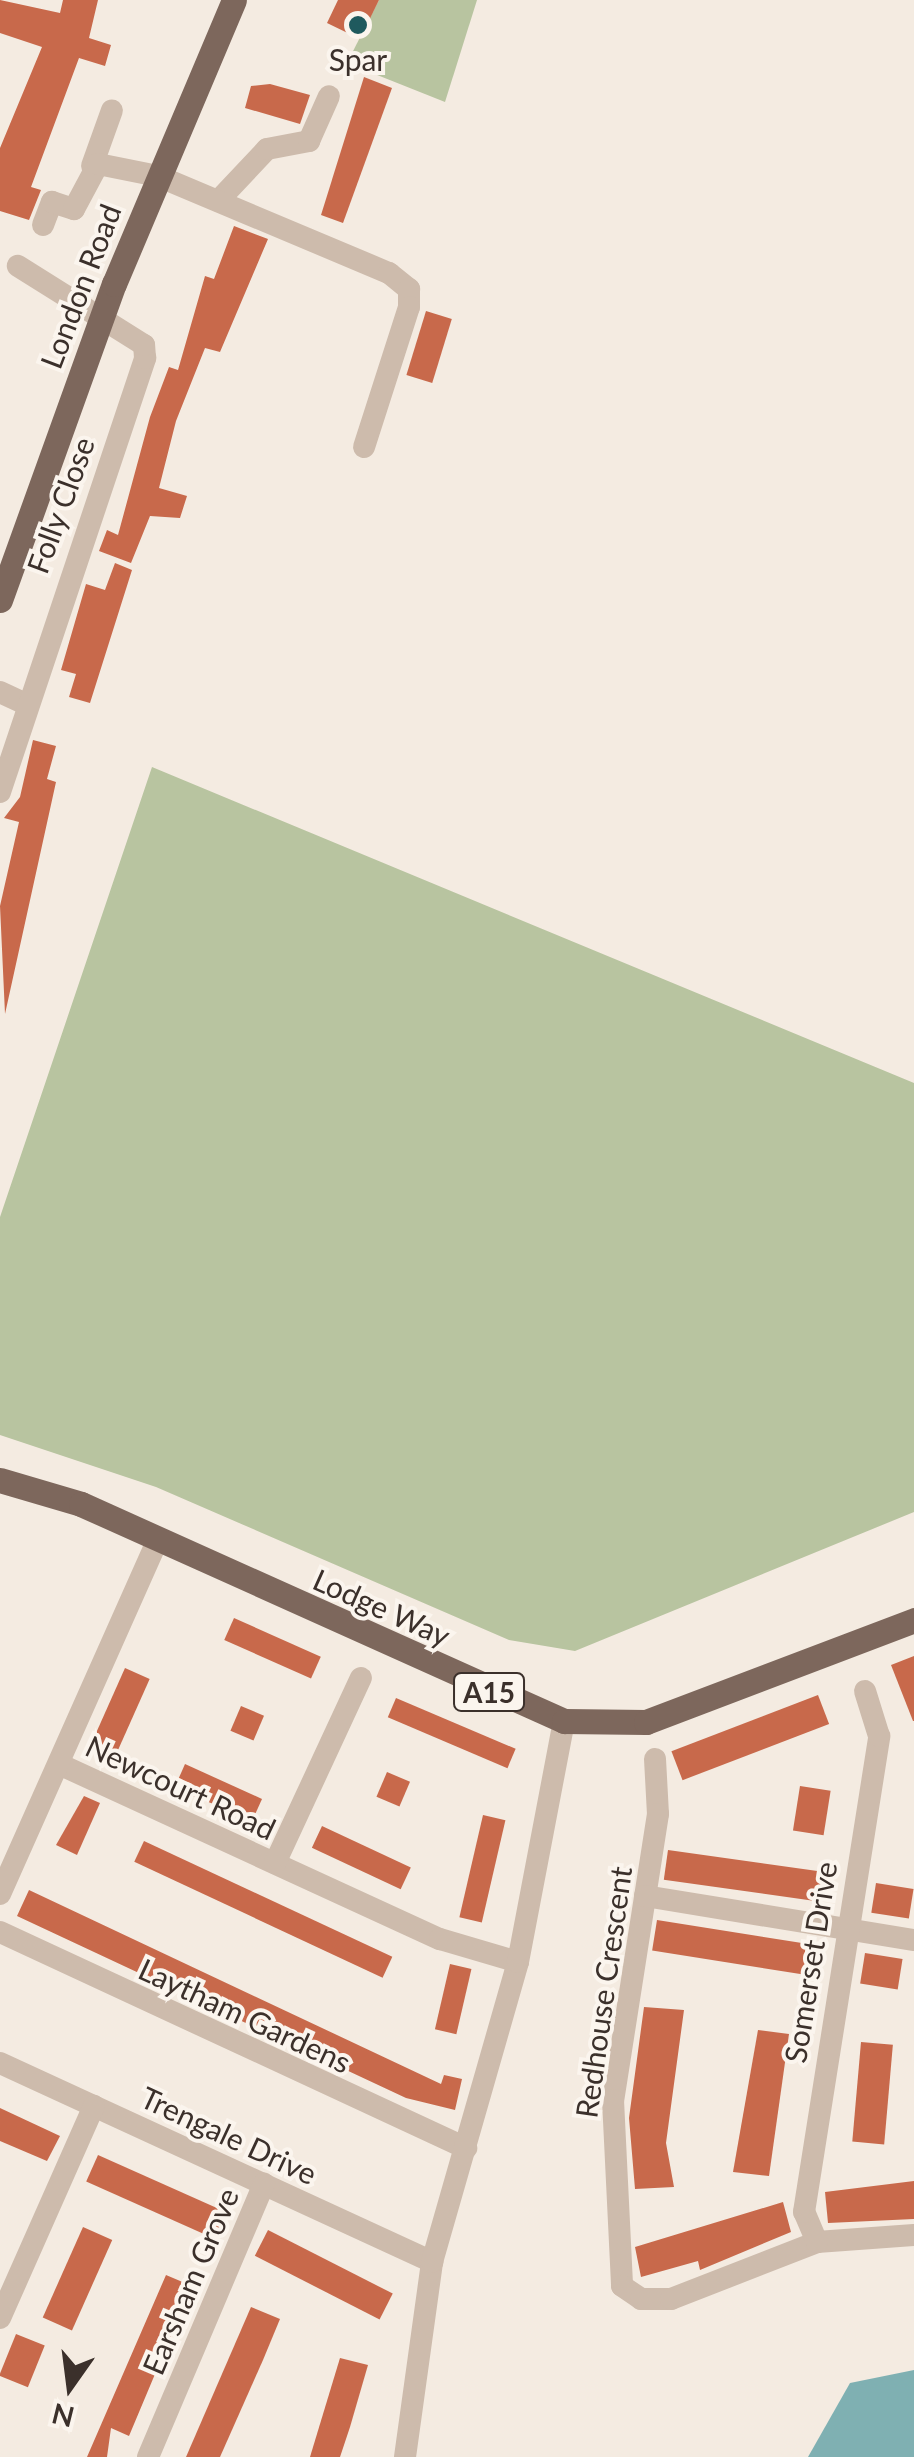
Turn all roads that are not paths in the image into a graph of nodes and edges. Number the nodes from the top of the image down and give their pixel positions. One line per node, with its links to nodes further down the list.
1 (234, 0): 5 (main road, London Road)
2 (329, 96): 6 (street)
3 (112, 110): 4 (street)
4 (92, 166): 5 (street); 7 (street)
5 (158, 176): 6 (street); 9 (main road, London Road)
6 (218, 201): 10 (street)
7 (43, 226)
8 (18, 266): 9 (street)
9 (99, 323): 11 (main road, London Road); 13 (street, Folly Close)
10 (364, 447)
11 (2, 590)
12 (0, 692): 13 (street)
13 (24, 703): 14 (street, Folly Close)
14 (0, 792)
15 (0, 1480): 16 (main road, Lodge Way / A15)
16 (157, 1541): 20 (main road, Lodge Way / A15); 22 (street)
17 (914, 1620): 20 (main road, Lodge Way / A15)
18 (362, 1678): 23 (street, Newcourt Road)
19 (864, 1691): 26 (street, Somerset Drive)
20 (564, 1721): 29 (street)
21 (655, 1759): 25 (street, Redhouse Crescent)
22 (61, 1765): 23 (street, Newcourt Road); 24 (street)
23 (275, 1864): 29 (street, Newcourt Road)
24 (0, 1894)
25 (645, 1896): 26 (street); 35 (street, Redhouse Crescent)
26 (843, 1929): 28 (street); 35 (street, Somerset Drive)
27 (0, 1932): 32 (street, Laytham Gardens)
28 (914, 1940)
29 (518, 1962): 32 (street)
30 (0, 2062): 31 (street, Trengale Drive)
31 (94, 2106): 33 (street, Trengale Drive); 37 (street)
32 (466, 2148): 36 (street)
33 (264, 2184): 36 (street, Trengale Drive); 38 (street, Earsham Grove)
34 (914, 2235): 35 (street, Redhouse Crescent)
35 (817, 2242)
36 (432, 2262): 39 (street)
37 (0, 2318)
38 (148, 2457)
39 (405, 2457)

